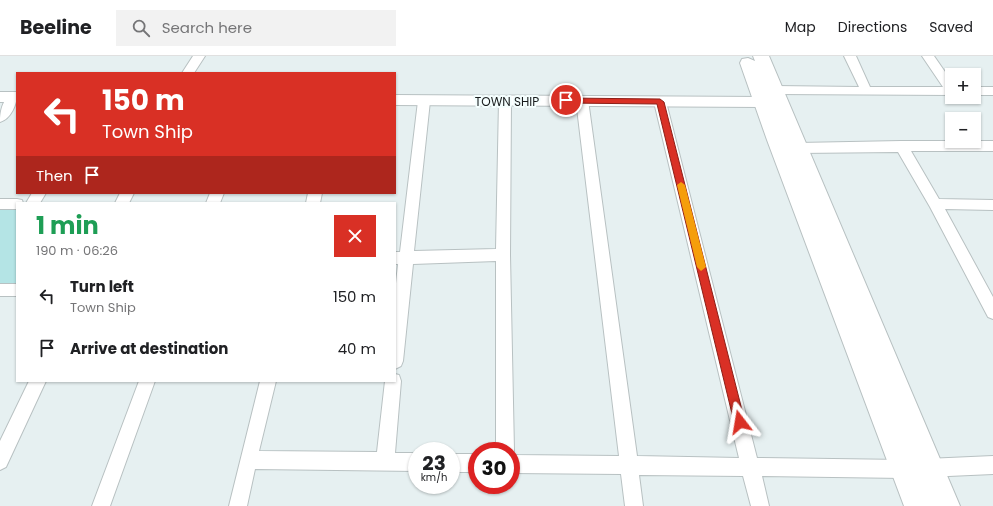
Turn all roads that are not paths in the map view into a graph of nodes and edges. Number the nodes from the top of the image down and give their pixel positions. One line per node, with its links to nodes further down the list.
1 (199, 56): 6 (street)
2 (745, 56): 12 (main road)
3 (761, 56): 12 (main road)
4 (850, 56): 8 (street)
5 (928, 56): 7 (street)
6 (189, 72)
7 (945, 80)
8 (866, 90): 9 (street); 12 (street)
9 (945, 90)
10 (981, 91): 11 (street)
11 (993, 91)
12 (769, 96): 18 (street, TOWN SHIP); 22 (main road); 47 (main road)
13 (11, 97): 19 (street)
14 (396, 100): 16 (street, TOWN SHIP)
15 (582, 100): 17 (street, TOWN SHIP); 18 (street, TOWN SHIP); 43 (street)
16 (424, 101): 17 (street, TOWN SHIP); 28 (street)
17 (505, 101): 27 (street)
18 (660, 102): 45 (street)
19 (0, 118)
20 (901, 146): 21 (street); 22 (street); 25 (street)
21 (993, 146)
22 (798, 148): 46 (main road)
23 (0, 204): 24 (street)
24 (16, 204)
25 (935, 204): 26 (street); 31 (street)
26 (993, 205)
27 (503, 255): 28 (street); 37 (street)
28 (400, 258): 32 (street)
29 (0, 290): 30 (street)
30 (16, 290)
31 (993, 312)
32 (396, 340)
33 (38, 382): 39 (street)
34 (147, 382): 48 (street)
35 (268, 382): 38 (street)
36 (393, 382): 40 (street)
37 (505, 442)
38 (248, 460): 40 (street); 49 (street)
39 (0, 461)
40 (385, 462): 41 (street)
41 (408, 462)
42 (520, 464): 43 (street)
43 (629, 465): 45 (street); 50 (street)
44 (993, 465): 46 (street)
45 (751, 467): 47 (street); 51 (street)
46 (930, 467): 47 (street); 53 (main road)
47 (904, 469): 52 (main road)
48 (101, 506)
49 (238, 506)
50 (634, 506)
51 (760, 506)
52 (918, 506)
53 (946, 506)

